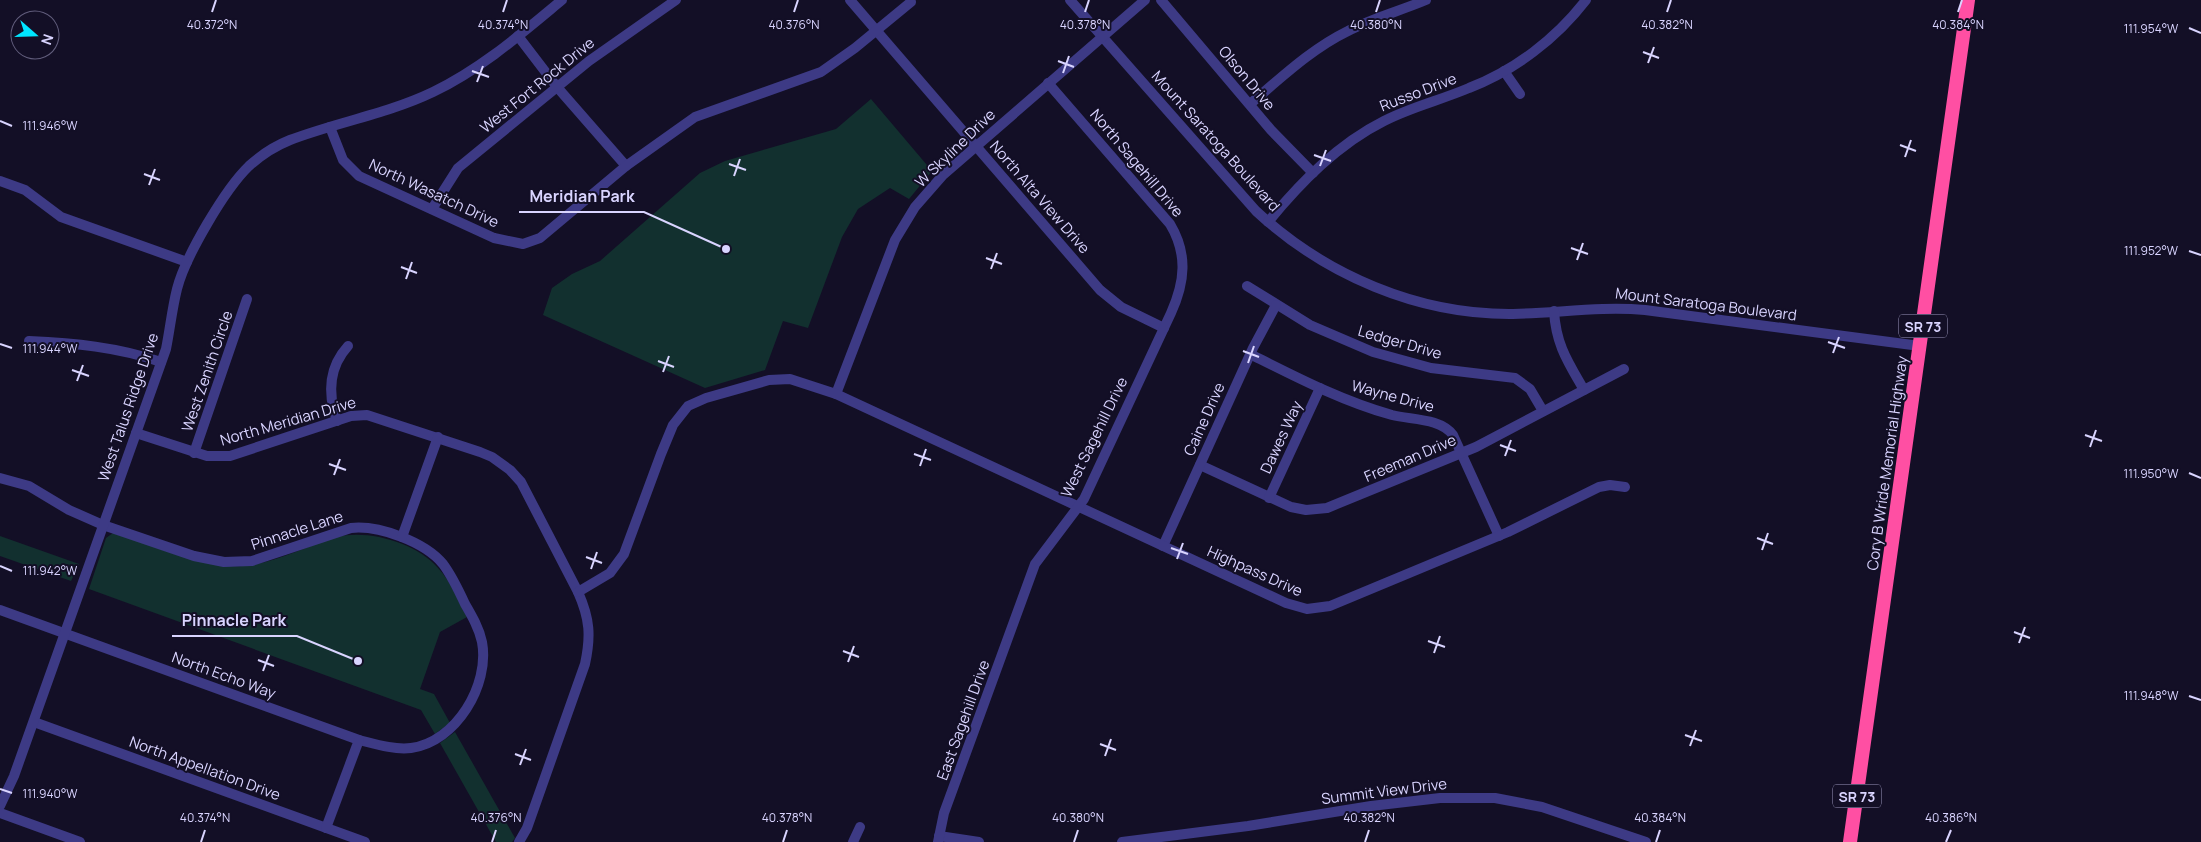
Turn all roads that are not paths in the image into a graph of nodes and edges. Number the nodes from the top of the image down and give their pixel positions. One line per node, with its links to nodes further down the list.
1 (562, 0): 12 (street, West Talus Ridge Drive)
2 (676, 0): 16 (street, West Fort Rock Drive)
3 (850, 0): 11 (street, North Alta View Drive)
4 (1070, 0): 13 (street, Mount Saratoga Boulevard)
5 (1145, 0): 13 (street, W Skyline Drive)
6 (1161, 0): 18 (street, Olson Drive)
7 (1426, 0): 18 (street)
8 (1586, 0): 14 (street, Russo Drive)
9 (1968, 0): 34 (highway, Cory B Wride Memorial Highway / SR 73)
10 (911, 2): 11 (street)
11 (876, 31): 20 (street, North Alta View Drive); 21 (street)
12 (518, 36): 16 (street); 19 (street, West Talus Ridge Drive)
13 (1102, 37): 15 (street, W Skyline Drive); 25 (street, Mount Saratoga Boulevard)
14 (1504, 71): 17 (street); 22 (street, Russo Drive)
15 (1048, 83): 20 (street, W Skyline Drive); 31 (street, North Sagehill Drive)
16 (558, 87): 21 (street); 24 (street, West Fort Rock Drive)
17 (1520, 94)
18 (1250, 104): 22 (street, Olson Drive)
19 (330, 127): 24 (street, North Wasatch Drive); 26 (street, West Talus Ridge Drive)
20 (976, 146): 31 (street, North Alta View Drive); 40 (street, W Skyline Drive)
21 (626, 166): 24 (street, North Wasatch Drive)
22 (1313, 173): 25 (street, Russo Drive)
23 (0, 181): 26 (street)
24 (432, 209)
25 (1268, 222): 30 (street, Mount Saratoga Boulevard)
26 (187, 262): 36 (street, West Talus Ridge Drive)
27 (1247, 286): 29 (street, Ledger Drive)
28 (247, 299): 45 (street, West Zenith Circle)
29 (1276, 305): 35 (street, Caine Drive); 41 (street, Ledger Drive)
30 (1554, 311): 34 (street, Mount Saratoga Boulevard); 39 (street)
31 (1164, 328): 51 (street, West Sagehill Drive)
32 (29, 341): 36 (street)
33 (348, 346): 42 (street)
34 (1920, 346): 76 (highway, Cory B Wride Memorial Highway / SR 73)
35 (1250, 354): 38 (street, Wayne Drive); 47 (street, Caine Drive)
36 (161, 362): 43 (street, West Talus Ridge Drive)
37 (1624, 369): 39 (street, Freeman Drive)
38 (1320, 388): 46 (street, Wayne Drive); 50 (street, Dawes Way)
39 (1584, 390): 41 (street, Freeman Drive)
40 (836, 394): 51 (street, Highpass Drive); 56 (street, Highpass Drive)
41 (1543, 411): 46 (street, Freeman Drive)
42 (337, 421): 44 (street, North Meridian Drive); 45 (street, North Meridian Drive)
43 (136, 433): 45 (street, North Meridian Drive); 52 (street, West Talus Ridge Drive)
44 (438, 438): 54 (street); 56 (street, North Meridian Drive)
45 (194, 453)
46 (1461, 453): 50 (street, Freeman Drive); 53 (street, Wayne Drive)
47 (1200, 465): 50 (street, Freeman Drive); 55 (street, Caine Drive)
48 (0, 478): 52 (street, Pinnacle Lane)
49 (1625, 487): 53 (street, Highpass Drive)
50 (1269, 498)
51 (1078, 508): 55 (street, Highpass Drive); 57 (street, West Sagehill Drive)
52 (103, 525): 54 (street, Pinnacle Lane); 59 (street, West Talus Ridge Drive)
53 (1499, 536): 55 (street, Highpass Drive)
54 (402, 538): 61 (street, Pinnacle Lane)
55 (1163, 546)
56 (578, 592): 71 (street, North Meridian Drive)
57 (1018, 608): 68 (street, East Sagehill Drive)
58 (0, 610): 59 (street, North Echo Way)
59 (65, 633): 60 (street, West Talus Ridge Drive); 62 (street, North Echo Way)
60 (34, 722): 63 (street, West Talus Ridge Drive); 66 (street, North Appellation Drive)
61 (439, 738): 62 (street, North Echo Way)
62 (359, 740): 66 (street)
63 (0, 806)
64 (0, 813): 69 (street)
65 (860, 827): 72 (street)
66 (326, 828): 70 (street, North Appellation Drive)
67 (1623, 838): 74 (street, Summit View Drive); 75 (street, Summit View Drive)
68 (938, 839): 73 (street)
69 (80, 842)
70 (365, 842)
71 (519, 842)
72 (853, 842)
73 (979, 842)
74 (1122, 842)
75 (1646, 842)
76 (1850, 842)

